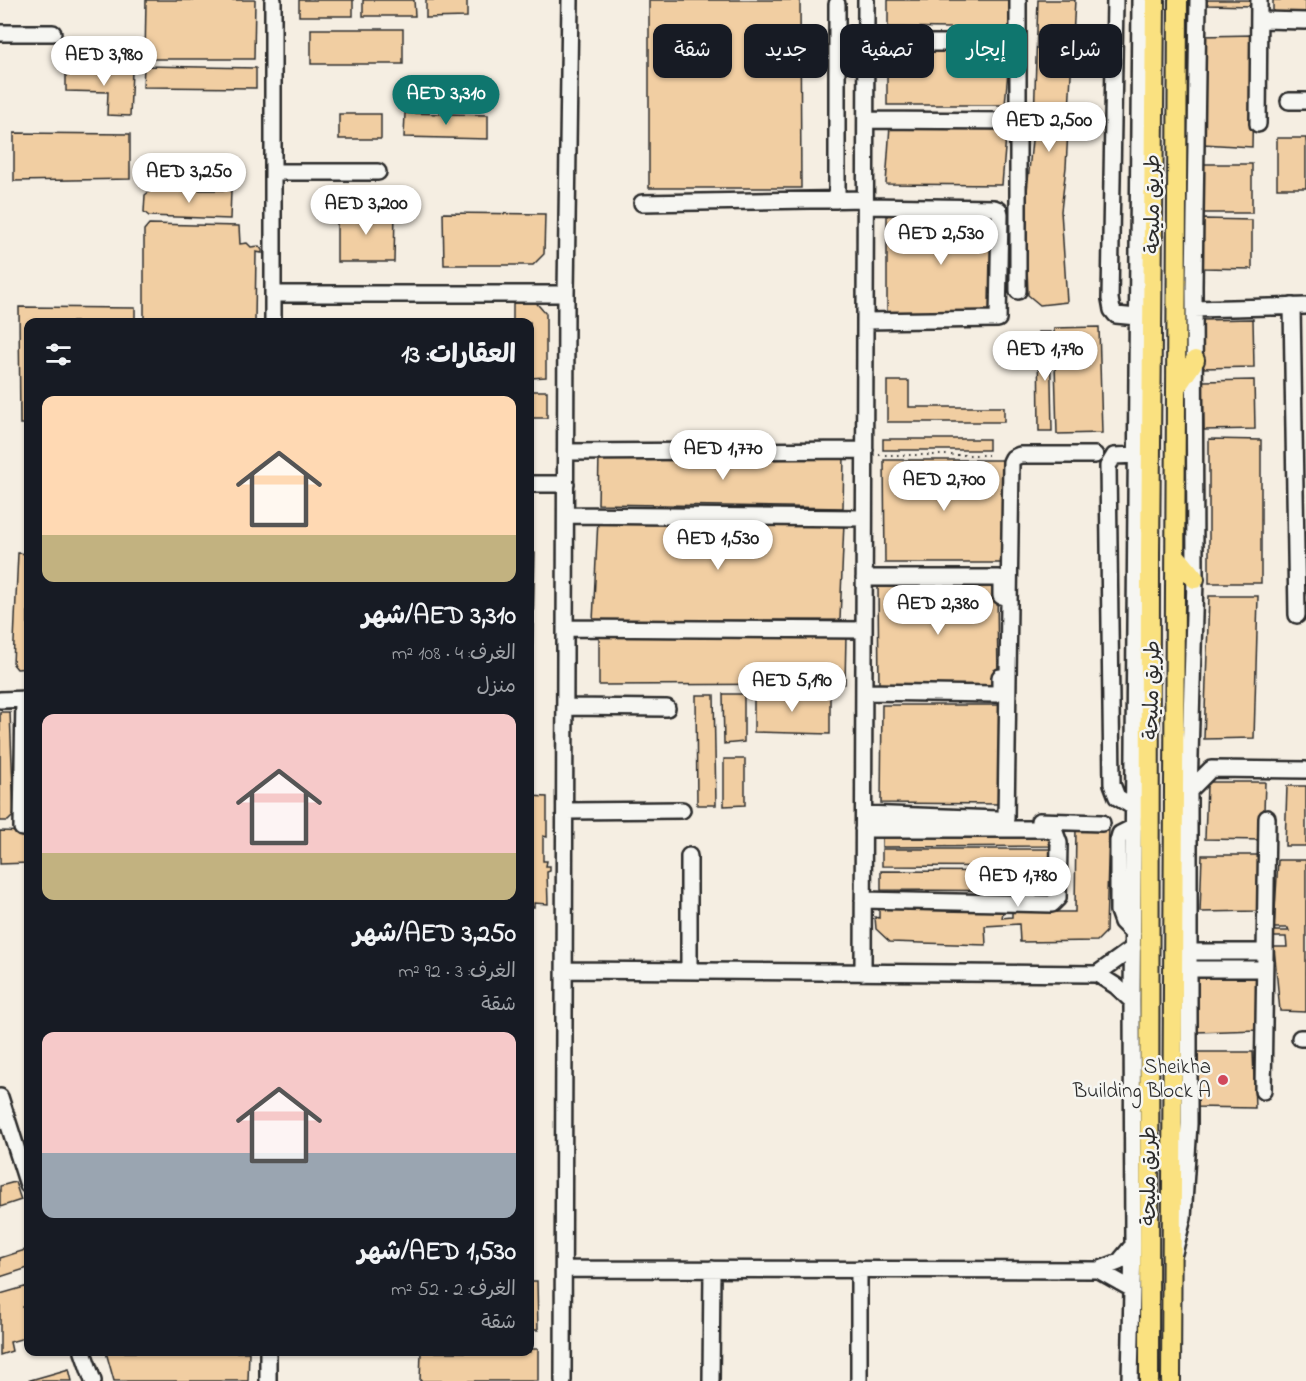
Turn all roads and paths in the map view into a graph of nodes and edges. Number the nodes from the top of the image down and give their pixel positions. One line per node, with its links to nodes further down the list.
1 (273, 0): 27 (street)
2 (570, 0): 34 (street)
3 (866, 0): 14 (street)
4 (1018, 0): 15 (street)
5 (1115, 0): 37 (street)
6 (1140, 0): 37 (street)
7 (1155, 0): 69 (main road, طريق مليحة)
8 (1178, 0): 41 (main road, طريق مليحة)
9 (1198, 0): 36 (street)
10 (1259, 0): 12 (street)
11 (837, 4): 23 (street)
12 (1259, 20): 13 (street); 26 (street)
13 (1306, 21)
14 (866, 24)
15 (1018, 24)
16 (0, 33): 17 (street)
17 (53, 33)
18 (866, 78): 22 (street)
19 (1018, 78): 25 (street)
20 (1289, 101): 21 (street)
21 (1306, 101)
22 (866, 103): 23 (street); 24 (street)
23 (837, 105): 29 (street)
24 (866, 120): 25 (street); 31 (street)
25 (1018, 121): 32 (street)
26 (1258, 124)
27 (273, 172): 28 (street); 33 (street)
28 (378, 172)
29 (837, 200): 30 (street); 31 (street)
30 (642, 203)
31 (866, 203): 39 (street); 39 (street)
32 (1018, 291)
33 (273, 294): 34 (street); 38 (street)
34 (566, 294): 42 (street)
35 (1299, 306): 36 (street); 54 (street)
36 (1194, 309): 40 (street)
37 (1137, 317): 46 (street)
38 (273, 318)
39 (865, 321): 43 (street)
40 (1194, 360): 41 (main road); 53 (street)
41 (1176, 388): 51 (main road, طريق مليحة)
42 (566, 452): 43 (street); 48 (street)
43 (865, 452): 44 (path); 50 (street)
44 (988, 455)
45 (1095, 455): 71 (street)
46 (1137, 455): 69 (street); 69 (street)
47 (534, 484): 48 (street)
48 (566, 484): 49 (street)
49 (566, 515): 50 (street); 55 (street)
50 (864, 518): 52 (street)
51 (1177, 557): 53 (main road); 91 (main road, طريق مليحة)
52 (864, 578): 56 (street); 57 (street)
53 (1195, 579): 62 (street)
54 (1297, 615)
55 (566, 628): 56 (street); 60 (street)
56 (864, 630): 57 (street)
57 (864, 692): 72 (street)
58 (24, 699): 59 (street)
59 (0, 700)
60 (566, 707): 61 (street); 68 (street)
61 (667, 708)
62 (1191, 746): 64 (street); 66 (street)
63 (24, 764): 74 (street)
64 (1211, 769): 65 (street); 66 (street)
65 (1306, 770)
66 (1189, 791): 79 (street)
67 (682, 810): 68 (street)
68 (566, 811): 82 (street)
69 (1138, 813): 77 (street); 105 (main road, طريق مليحة)
70 (1267, 818): 78 (street)
71 (1006, 819): 72 (street); 73 (street)
72 (863, 822): 76 (street); 76 (street)
73 (1102, 823)
74 (22, 828)
75 (689, 856): 83 (street)
76 (862, 900): 84 (street)
77 (1133, 941): 85 (street); 86 (street)
78 (1265, 951): 79 (street); 81 (street)
79 (1189, 952): 80 (street)
80 (1189, 969): 81 (street); 91 (street)
81 (1264, 969): 87 (street)
82 (565, 970): 83 (street); 92 (street)
83 (689, 971): 84 (street)
84 (863, 973): 85 (street)
85 (1097, 974): 86 (street)
86 (1132, 1001): 90 (street)
87 (1263, 1091)
88 (0, 1097): 89 (street)
89 (24, 1172)
90 (1134, 1245): 95 (street); 96 (street)
91 (1172, 1258): 106 (main road, طريق مليحة)
92 (565, 1269): 93 (street); 101 (street)
93 (712, 1269): 94 (street); 102 (street)
94 (859, 1269): 95 (street); 103 (street)
95 (1098, 1270): 96 (street)
96 (1132, 1289): 104 (street)
97 (84, 1356): 99 (street)
98 (268, 1356): 100 (street)
99 (93, 1381)
100 (268, 1381)
101 (563, 1381)
102 (711, 1381)
103 (859, 1381)
104 (1130, 1381)
105 (1149, 1381)
106 (1171, 1381)

